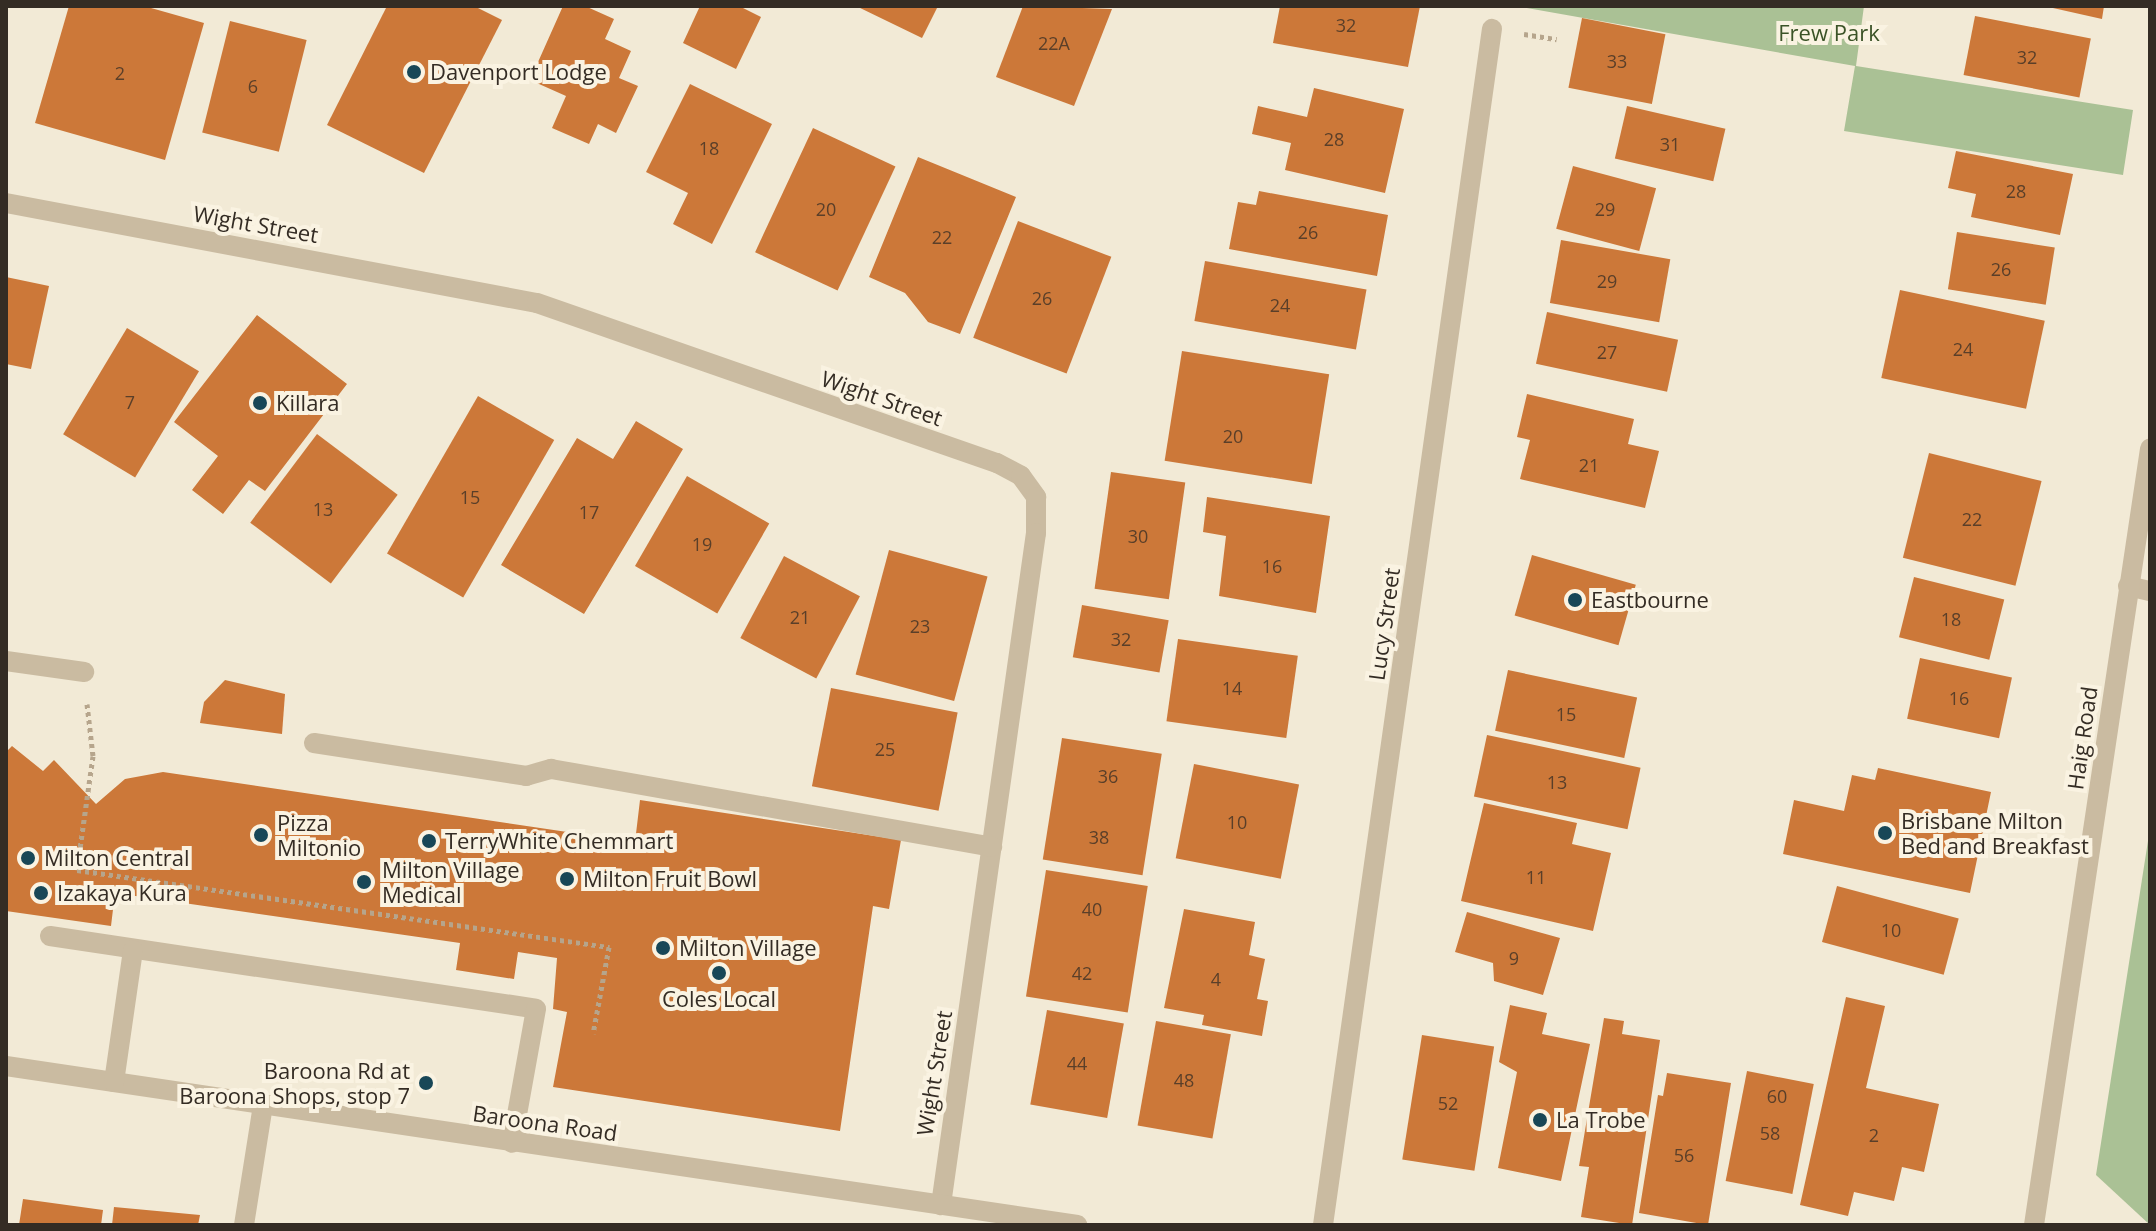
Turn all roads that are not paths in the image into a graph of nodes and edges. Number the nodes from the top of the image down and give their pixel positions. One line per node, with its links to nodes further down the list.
1 (1492, 29): 19 (street, Lucy Street)
2 (6, 203): 9 (street, Wight Street)
3 (2150, 449): 4 (street, Haig Road)
4 (2128, 586): 5 (street); 20 (street, Haig Road)
5 (2150, 591)
6 (6, 661): 7 (street)
7 (84, 672)
8 (314, 743): 9 (street)
9 (992, 847): 16 (street, Wight Street)
10 (50, 936): 11 (street)
11 (133, 950): 13 (street); 15 (street)
12 (6, 1066): 13 (street, Baroona Road)
13 (114, 1082): 14 (street, Baroona Road)
14 (263, 1105): 15 (street, Baroona Road); 17 (street)
15 (512, 1143): 16 (street, Baroona Road)
16 (941, 1205): 18 (street, Baroona Road)
17 (244, 1225)
18 (1077, 1225)
19 (1323, 1225)
20 (2034, 1225)

